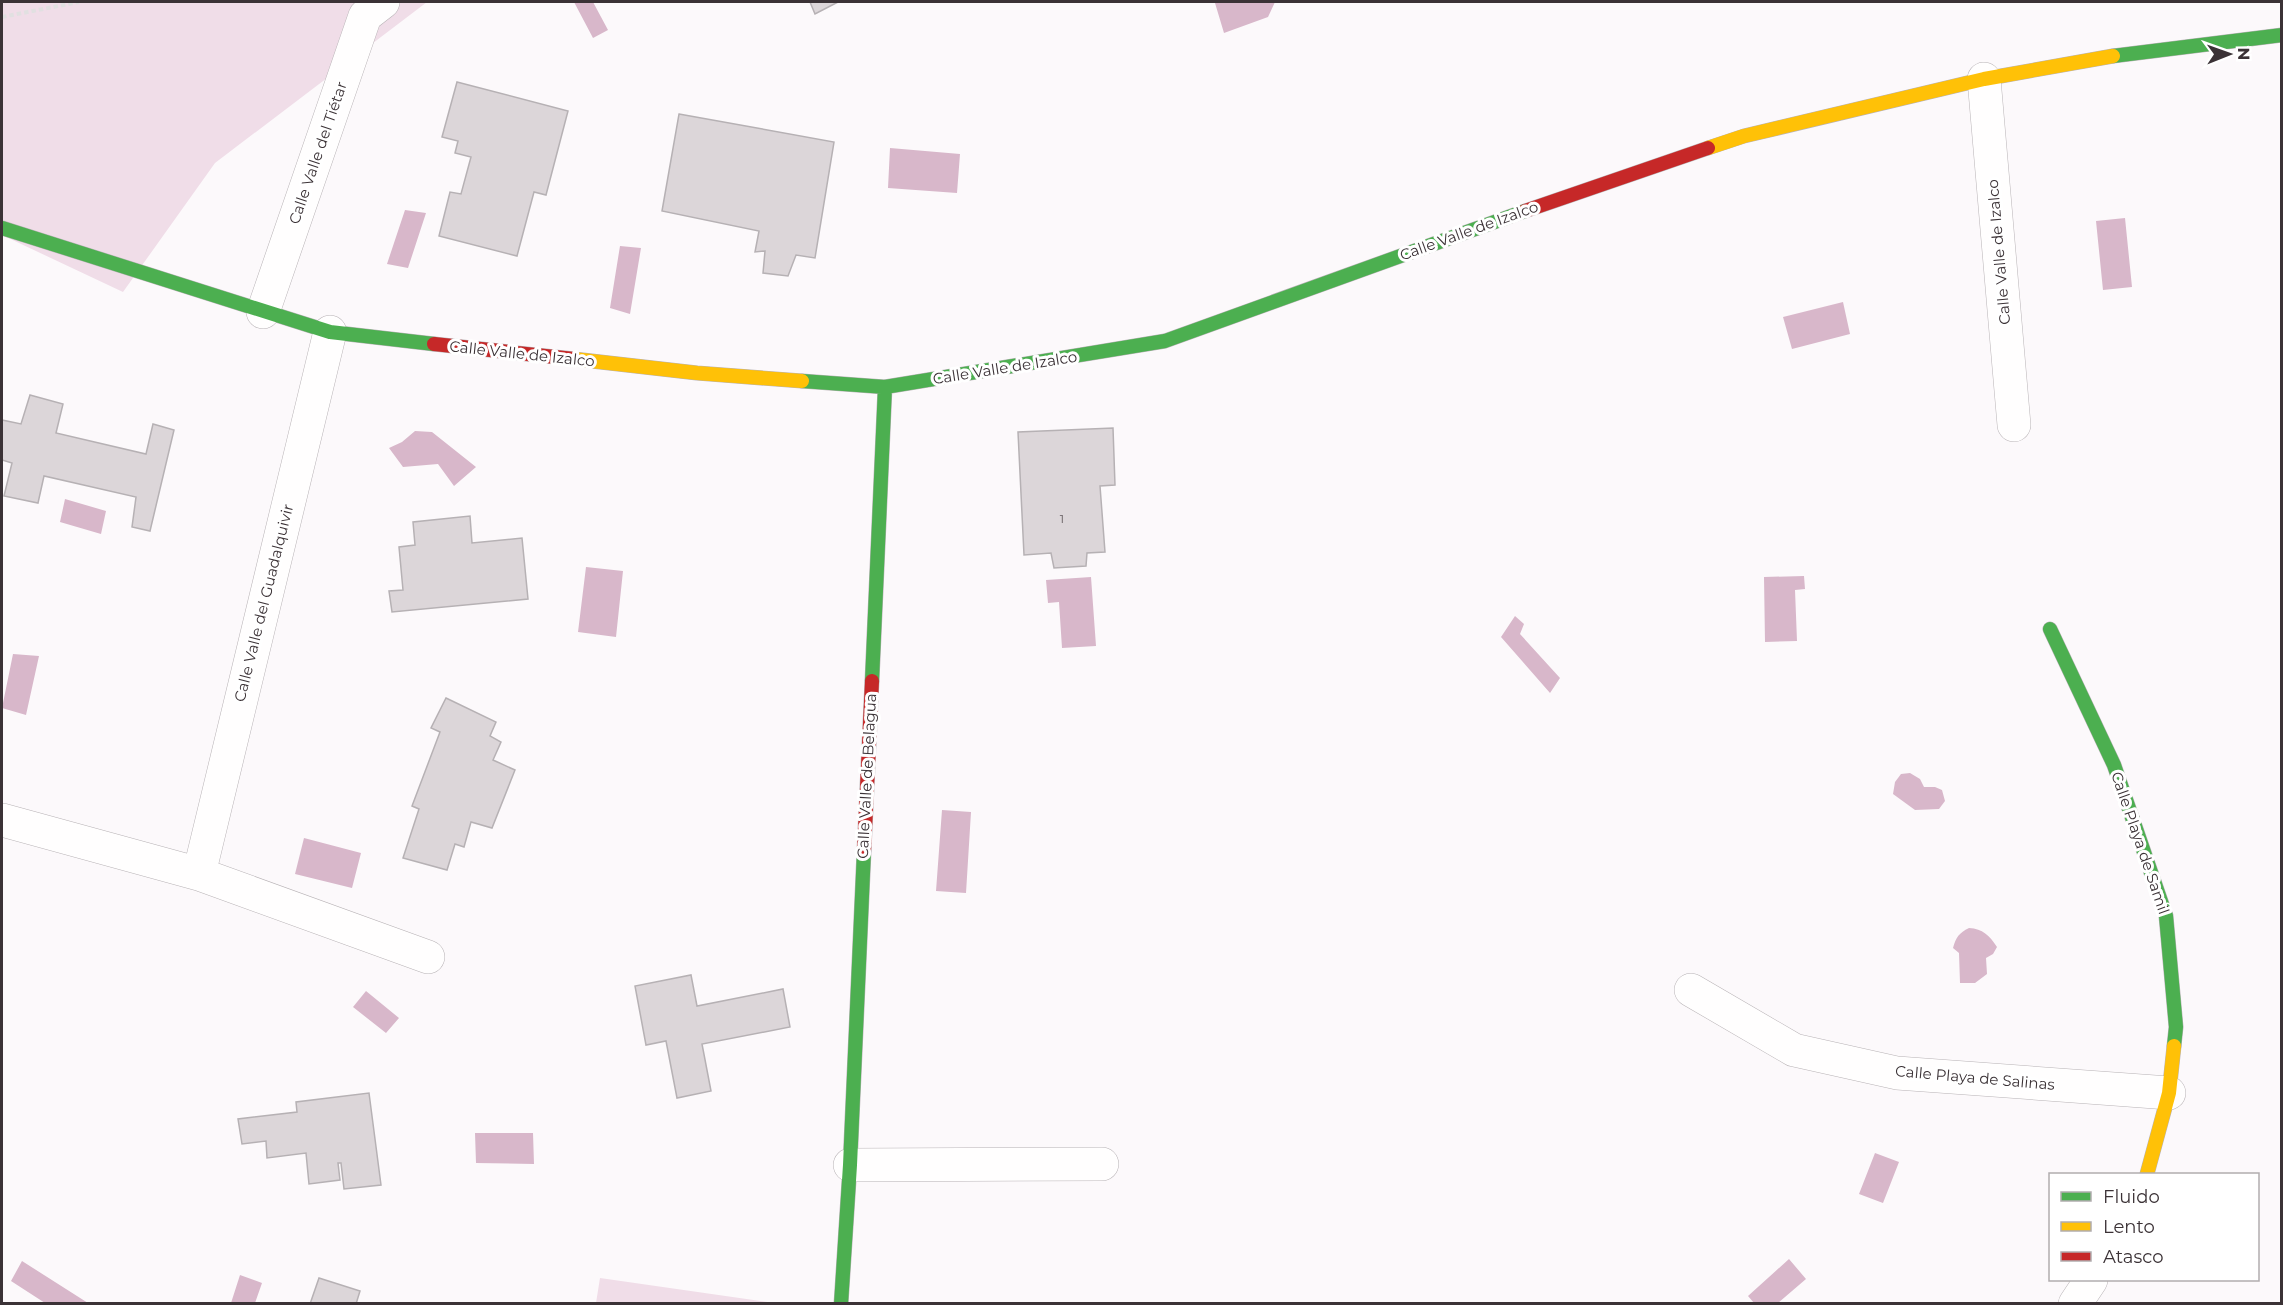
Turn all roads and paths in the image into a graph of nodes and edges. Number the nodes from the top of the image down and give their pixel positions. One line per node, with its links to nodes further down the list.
1 (79, 2): 3 (path)
2 (383, 2): 7 (street, Calle Valle del Tiétar)
3 (2, 16)
4 (2282, 35): 5 (street, Calle Valle de Izalco)
5 (1984, 78): 9 (street, Calle Valle de Izalco); 10 (street, Calle Valle de Izalco)
6 (2, 228): 7 (street, Calle Valle de Izalco)
7 (263, 312): 8 (street, Calle Valle de Izalco)
8 (330, 332): 9 (street, Calle Valle de Izalco); 13 (street, Calle Valle del Guadalquivir)
9 (885, 387): 18 (street, Calle Valle de Belagua)
10 (2014, 424)
11 (2050, 629): 16 (street, Calle Playa de Samil)
12 (2, 820): 13 (street)
13 (199, 874): 14 (street)
14 (428, 957)
15 (1691, 990): 16 (street, Calle Playa de Salinas)
16 (2169, 1093): 19 (street, Calle Playa de Samil)
17 (1102, 1164): 18 (street)
18 (850, 1165): 21 (street, Calle Valle de Belagua)
19 (2147, 1173)
20 (2090, 1281): 22 (street)
21 (842, 1304)
22 (2075, 1304)

